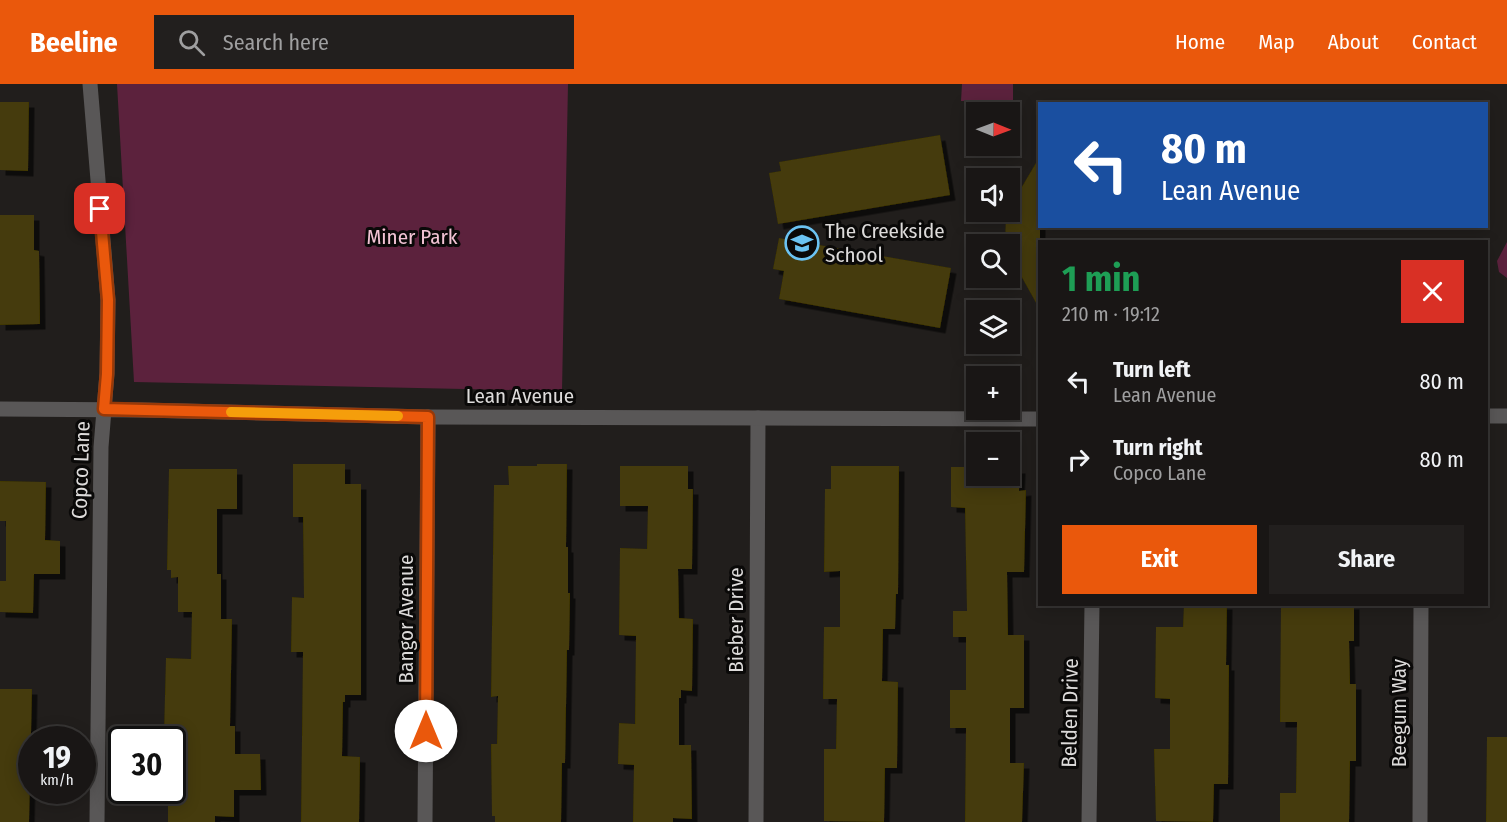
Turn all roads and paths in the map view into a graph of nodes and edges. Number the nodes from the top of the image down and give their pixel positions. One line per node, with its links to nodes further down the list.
1 (90, 84): 3 (street, Copco Lane)
2 (0, 409): 3 (street, Lean Avenue)
3 (104, 409): 6 (street, Lean Avenue); 11 (street, Copco Lane)
4 (1488, 416): 5 (street)
5 (1507, 416)
6 (428, 417): 7 (street, Lean Avenue); 12 (street, Bangor Avenue)
7 (758, 418): 8 (street, Lean Avenue); 13 (street, Bieber Drive)
8 (1038, 419)
9 (1092, 606): 14 (street, Belden Drive)
10 (1421, 606): 15 (street, Beegum Way)
11 (97, 822)
12 (425, 822)
13 (756, 822)
14 (1089, 822)
15 (1420, 822)

